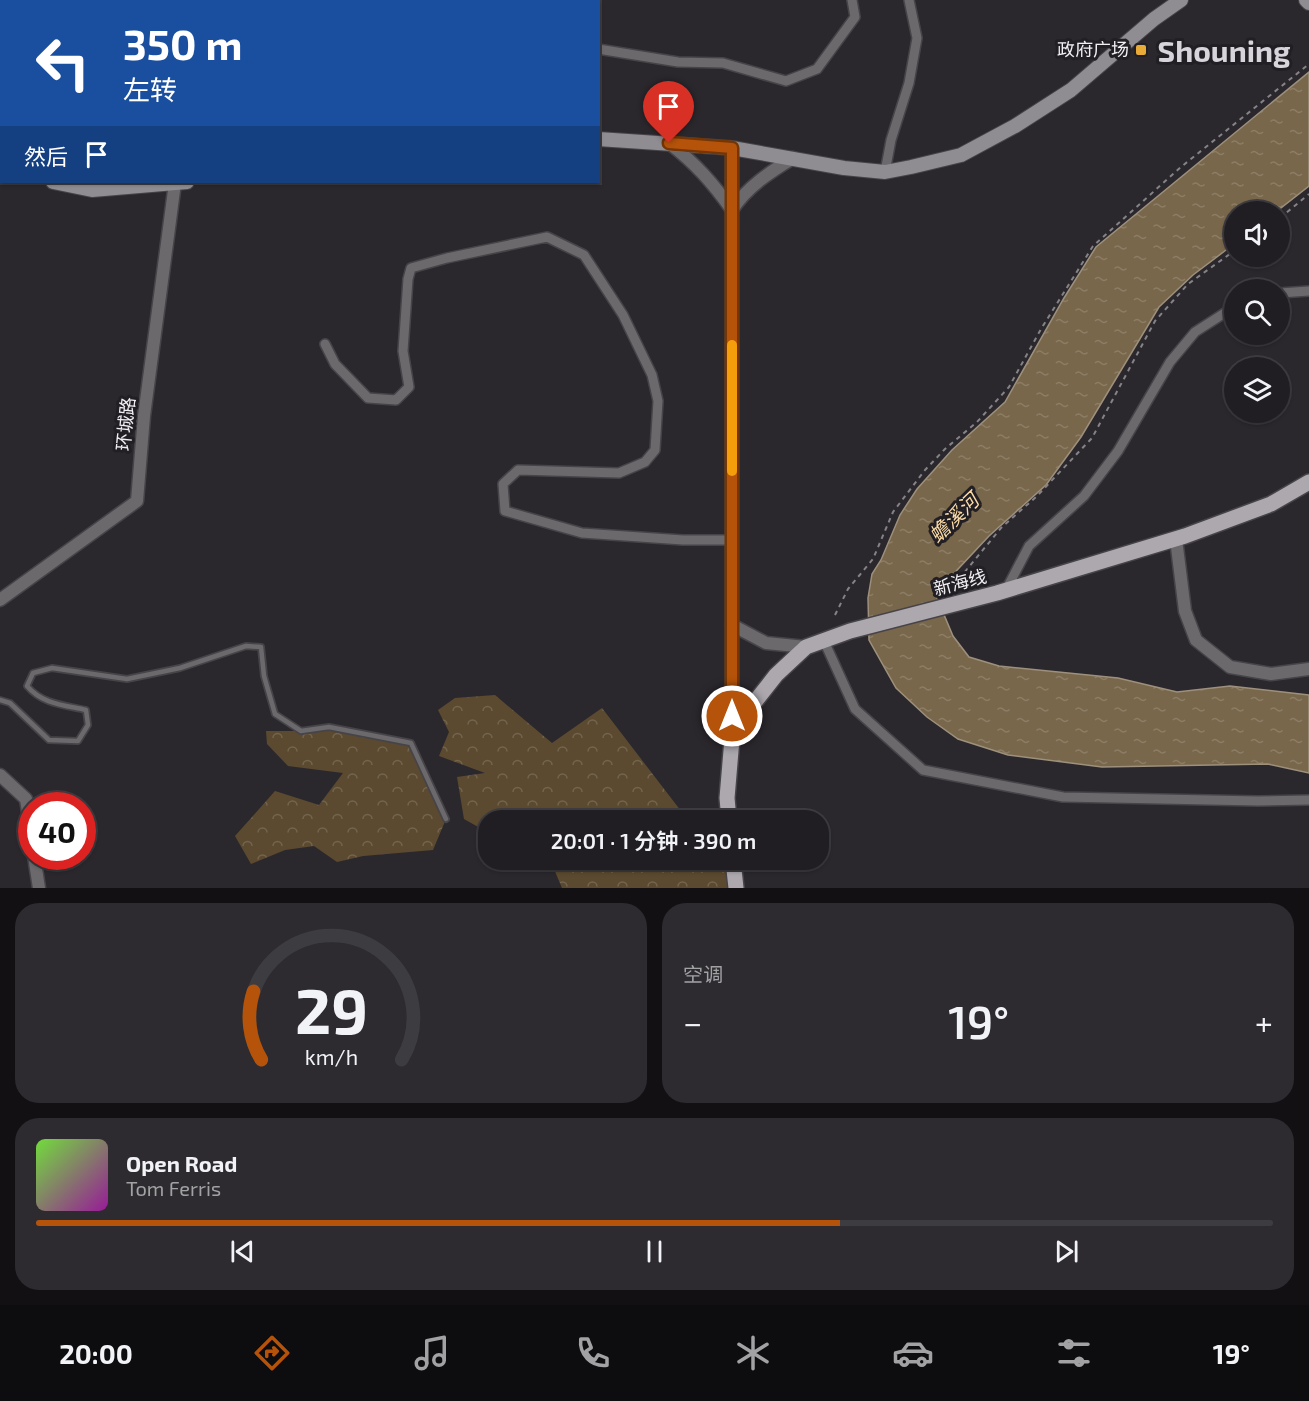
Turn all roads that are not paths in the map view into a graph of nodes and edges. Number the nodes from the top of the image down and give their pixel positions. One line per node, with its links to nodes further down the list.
1 (852, 0): 6 (street)
2 (909, 0): 11 (street)
3 (1165, 0): 5 (main road)
4 (1181, 0): 5 (main road)
5 (1154, 20): 11 (main road)
6 (600, 49)
7 (600, 139): 8 (main road)
8 (669, 143): 9 (main road); 15 (street)
9 (732, 148): 10 (main road); 15 (street)
10 (793, 158): 11 (main road); 15 (street)
11 (885, 172)
12 (58, 183): 13 (main road)
13 (170, 183)
14 (181, 183): 24 (street, 环城路)
15 (732, 210): 22 (street)
16 (1309, 291): 17 (street)
17 (1290, 292)
18 (1224, 313): 23 (street)
19 (325, 344): 22 (street)
20 (1309, 482): 21 (main road, 新海线)
21 (1176, 539): 23 (main road, 新海线); 28 (street)
22 (732, 540): 25 (street)
23 (1006, 590): 26 (main road, 新海线)
24 (0, 600)
25 (732, 625): 27 (street); 30 (street)
26 (824, 641): 27 (main road, 新海线); 33 (street)
27 (806, 647): 30 (main road, 新海线)
28 (1309, 669)
29 (0, 699): 35 (lane)
30 (732, 739): 34 (main road, 新海线)
31 (0, 775): 32 (street)
32 (18, 792)
33 (1309, 800)
34 (728, 810)
35 (447, 819)
36 (36, 870): 38 (street)
37 (734, 870): 39 (main road)
38 (39, 888)
39 (736, 888)

